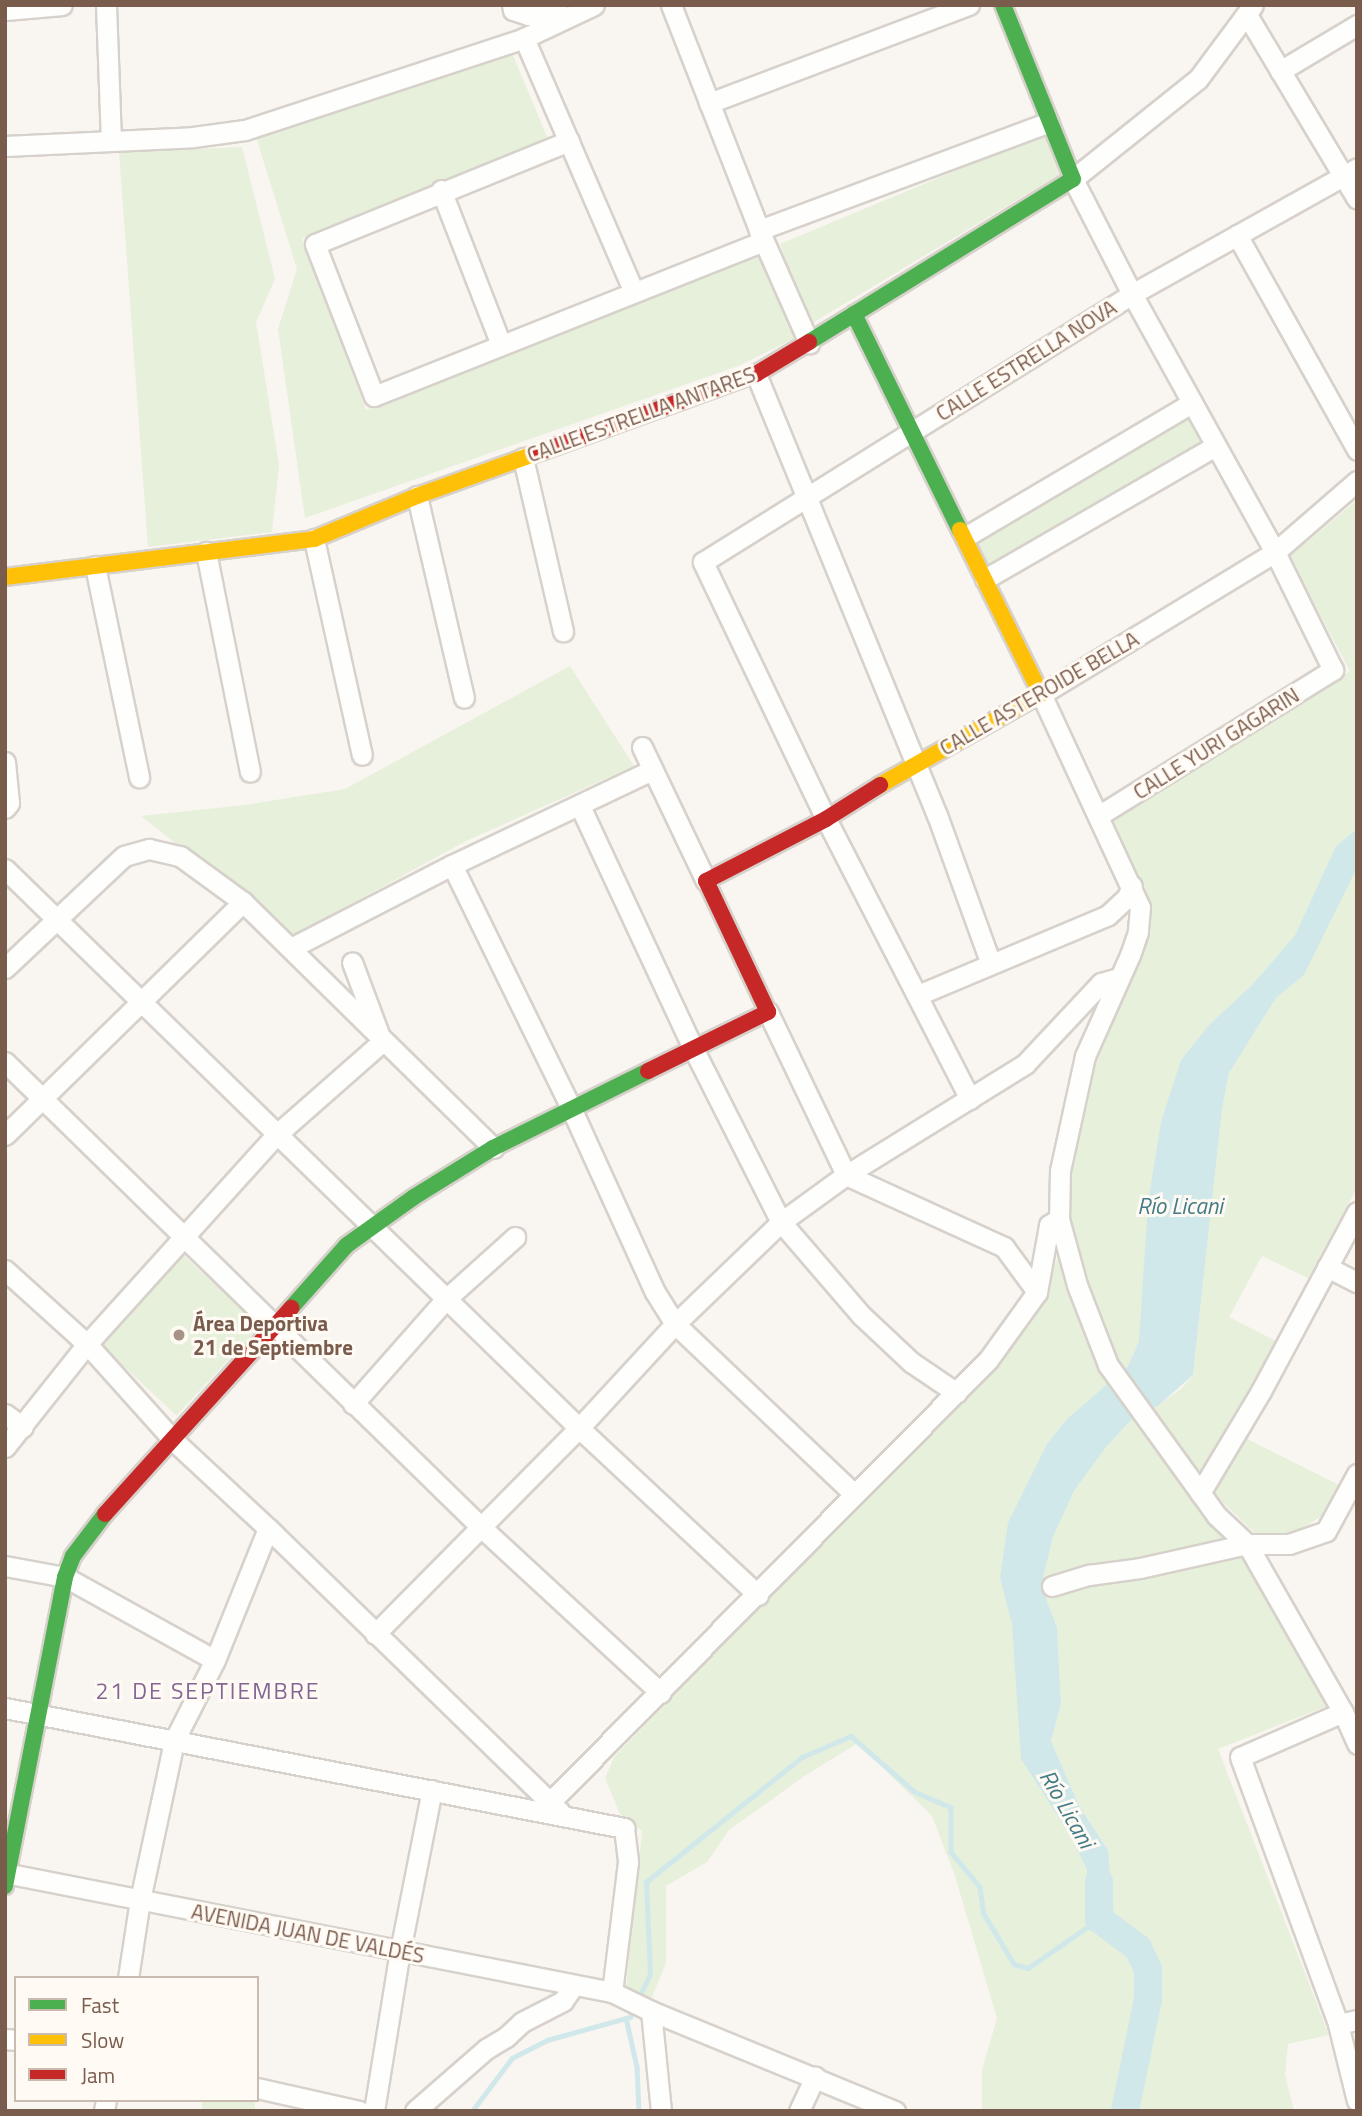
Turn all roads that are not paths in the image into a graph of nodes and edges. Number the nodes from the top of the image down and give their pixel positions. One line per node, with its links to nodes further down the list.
1 (62, 5): 8 (street)
2 (106, 5): 16 (street)
3 (512, 5): 10 (street)
4 (594, 5): 10 (street)
5 (671, 5): 14 (street)
6 (969, 5): 14 (street)
7 (1003, 5): 15 (street)
8 (5, 10)
9 (1250, 10): 13 (street); 20 (street, CALLE ESTRELLA ANTARES)
10 (568, 15): 12 (street)
11 (1357, 25): 13 (street)
12 (524, 38): 16 (street); 17 (street)
13 (1280, 71): 19 (street)
14 (709, 103): 24 (street)
15 (1049, 122): 20 (street); 24 (street)
16 (111, 139): 18 (street)
17 (569, 141): 21 (street); 25 (street)
18 (5, 146)
19 (1350, 172): 22 (street); 23 (street, CALLE ESTRELLA NOVA)
20 (1073, 179): 26 (street); 27 (street, CALLE ESTRELLA ANTARES)
21 (441, 190): 29 (street); 29 (street)
22 (1357, 200)
23 (1237, 235): 26 (street, CALLE ESTRELLA NOVA); 34 (street)
24 (761, 236): 25 (street); 28 (street)
25 (634, 292): 29 (street)
26 (1132, 294): 31 (street); 32 (street, CALLE ESTRELLA NOVA)
27 (854, 314): 28 (street, CALLE ESTRELLA ANTARES); 32 (street)
28 (809, 343): 30 (street, CALLE ESTRELLA ANTARES)
29 (501, 345)
30 (756, 374): 35 (street, CALLE ESTRELLA ANTARES); 38 (street)
31 (1192, 404): 33 (street); 39 (street)
32 (914, 430): 38 (street, CALLE ESTRELLA NOVA); 39 (street)
33 (1215, 446): 42 (street); 45 (street)
34 (1357, 450)
35 (523, 458): 37 (street, CALLE ESTRELLA ANTARES); 46 (street)
36 (1357, 481): 42 (street, CALLE ASTEROIDE BELLA)
37 (417, 496): 40 (street, CALLE ESTRELLA ANTARES); 48 (street)
38 (808, 496): 51 (street); 59 (street, CALLE ESTRELLA NOVA)
39 (965, 537): 45 (street)
40 (314, 538): 41 (street, CALLE ESTRELLA ANTARES); 50 (street)
41 (206, 552): 43 (street, CALLE ESTRELLA ANTARES); 53 (street)
42 (1275, 552): 47 (street, CALLE ASTEROIDE BELLA); 58 (street, CALLE YURI GAGARIN)
43 (94, 566): 44 (street, CALLE ESTRELLA ANTARES); 55 (street)
44 (5, 577)
45 (985, 579): 47 (street)
46 (563, 631)
47 (1041, 694): 51 (street, CALLE ASTEROIDE BELLA); 58 (street)
48 (464, 698)
49 (642, 747): 52 (street)
50 (362, 755)
51 (915, 764): 59 (street, CALLE ASTEROIDE BELLA); 68 (street)
52 (652, 769): 56 (street); 62 (street)
53 (250, 772)
54 (6, 774): 57 (street)
55 (139, 777)
56 (580, 806): 60 (street); 75 (street)
57 (5, 808)
58 (1098, 816): 63 (street)
59 (826, 819): 62 (street, CALLE ASTEROIDE BELLA); 71 (street)
60 (452, 865): 66 (street); 79 (street)
61 (5, 869): 65 (street)
62 (706, 881): 73 (street)
63 (1132, 886): 68 (street); 70 (street)
64 (243, 902): 65 (street); 66 (street); 72 (street)
65 (58, 917): 69 (street); 72 (street)
66 (290, 948): 74 (street)
67 (352, 962): 74 (street)
68 (991, 964): 71 (street)
69 (5, 968)
70 (1119, 978): 78 (street); 85 (street)
71 (918, 995): 78 (street)
72 (142, 1002): 77 (street); 81 (street)
73 (768, 1012): 75 (street); 83 (street)
74 (382, 1042): 81 (street); 82 (street)
75 (694, 1050): 79 (street); 86 (street)
76 (5, 1062): 77 (street)
77 (41, 1098): 80 (street); 88 (street)
78 (970, 1099): 83 (street)
79 (571, 1108): 82 (street); 95 (street)
80 (5, 1135)
81 (276, 1135): 87 (street); 88 (street)
82 (493, 1149): 87 (street)
83 (846, 1175): 86 (street); 93 (street)
84 (1357, 1212): 90 (street)
85 (1059, 1219): 93 (street); 106 (street)
86 (781, 1222): 95 (street); 98 (street)
87 (374, 1228): 94 (street); 96 (street)
88 (184, 1236): 96 (street); 97 (street)
89 (515, 1237): 94 (street)
90 (1327, 1267): 92 (street); 106 (street)
91 (5, 1270): 97 (street)
92 (1357, 1282)
93 (1037, 1292): 98 (street)
94 (446, 1299): 99 (street); 102 (street)
95 (675, 1324): 102 (street); 107 (street)
96 (275, 1325): 99 (street); 103 (street)
97 (87, 1344): 101 (street); 103 (street)
98 (957, 1393): 107 (street)
99 (354, 1404): 109 (street)
100 (5, 1414): 101 (street)
101 (23, 1427): 104 (street)
102 (579, 1429): 109 (street); 114 (street)
103 (173, 1440): 108 (street); 112 (street)
104 (5, 1447)
105 (1357, 1474): 110 (street)
106 (1200, 1493): 110 (street)
107 (854, 1494): 114 (street)
108 (268, 1528): 115 (street); 116 (street)
109 (482, 1528): 115 (street); 117 (street)
110 (1247, 1544): 113 (street); 119 (street)
111 (5, 1566): 112 (street)
112 (65, 1577): 116 (street); 120 (street)
113 (1052, 1586)
114 (758, 1595): 117 (street)
115 (375, 1633): 124 (street)
116 (215, 1660): 121 (street)
117 (661, 1693): 124 (street)
118 (5, 1708): 120 (street)
119 (1343, 1712): 122 (street); 132 (street)
120 (38, 1715): 121 (street); 125 (street)
121 (174, 1741): 123 (street); 126 (street)
122 (1357, 1744)
123 (432, 1790): 124 (street); 127 (street)
124 (556, 1808): 130 (street)
125 (6, 1878): 126 (street, AVENIDA JUAN DE VALDÉS)
126 (140, 1900): 127 (street, AVENIDA JUAN DE VALDÉS); 128 (street)
127 (400, 1951): 129 (street, AVENIDA JUAN DE VALDÉS); 137 (street)
128 (128, 1976)
129 (573, 1986): 130 (street, AVENIDA JUAN DE VALDÉS); 138 (street)
130 (612, 1992): 131 (street, AVENIDA JUAN DE VALDÉS)
131 (650, 2011): 133 (street, AVENIDA JUAN DE VALDÉS); 139 (street)
132 (1348, 2022): 135 (street)
133 (815, 2077): 140 (street); 141 (street, AVENIDA JUAN DE VALDÉS)
134 (259, 2088): 136 (street)
135 (1357, 2101)
136 (359, 2111)
137 (374, 2111)
138 (415, 2111)
139 (661, 2111)
140 (799, 2111)
141 (895, 2111)

